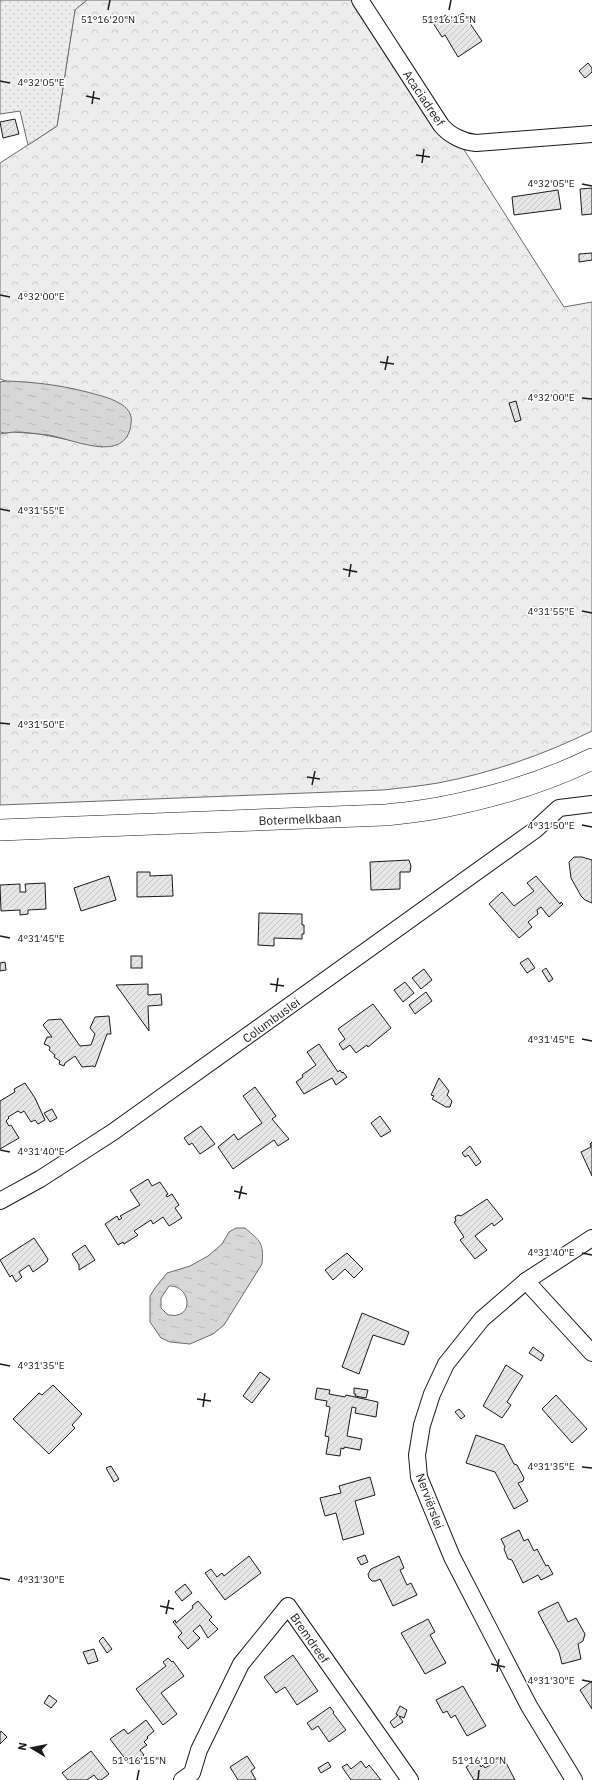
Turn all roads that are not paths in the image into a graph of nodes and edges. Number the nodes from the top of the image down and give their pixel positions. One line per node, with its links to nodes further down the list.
1 (360, 0): 2 (street, Acaciadreef)
2 (592, 134)
3 (592, 759): 5 (main road, Botermelkbaan)
4 (592, 804): 6 (street, Columbuslei)
5 (0, 830)
6 (0, 1201)
7 (592, 1238): 8 (street, Nerviërslei)
8 (526, 1281): 9 (street); 12 (street, Nerviërslei)
9 (592, 1353)
10 (191, 1778): 11 (street, Bremdreef)
11 (410, 1780)
12 (574, 1780)

